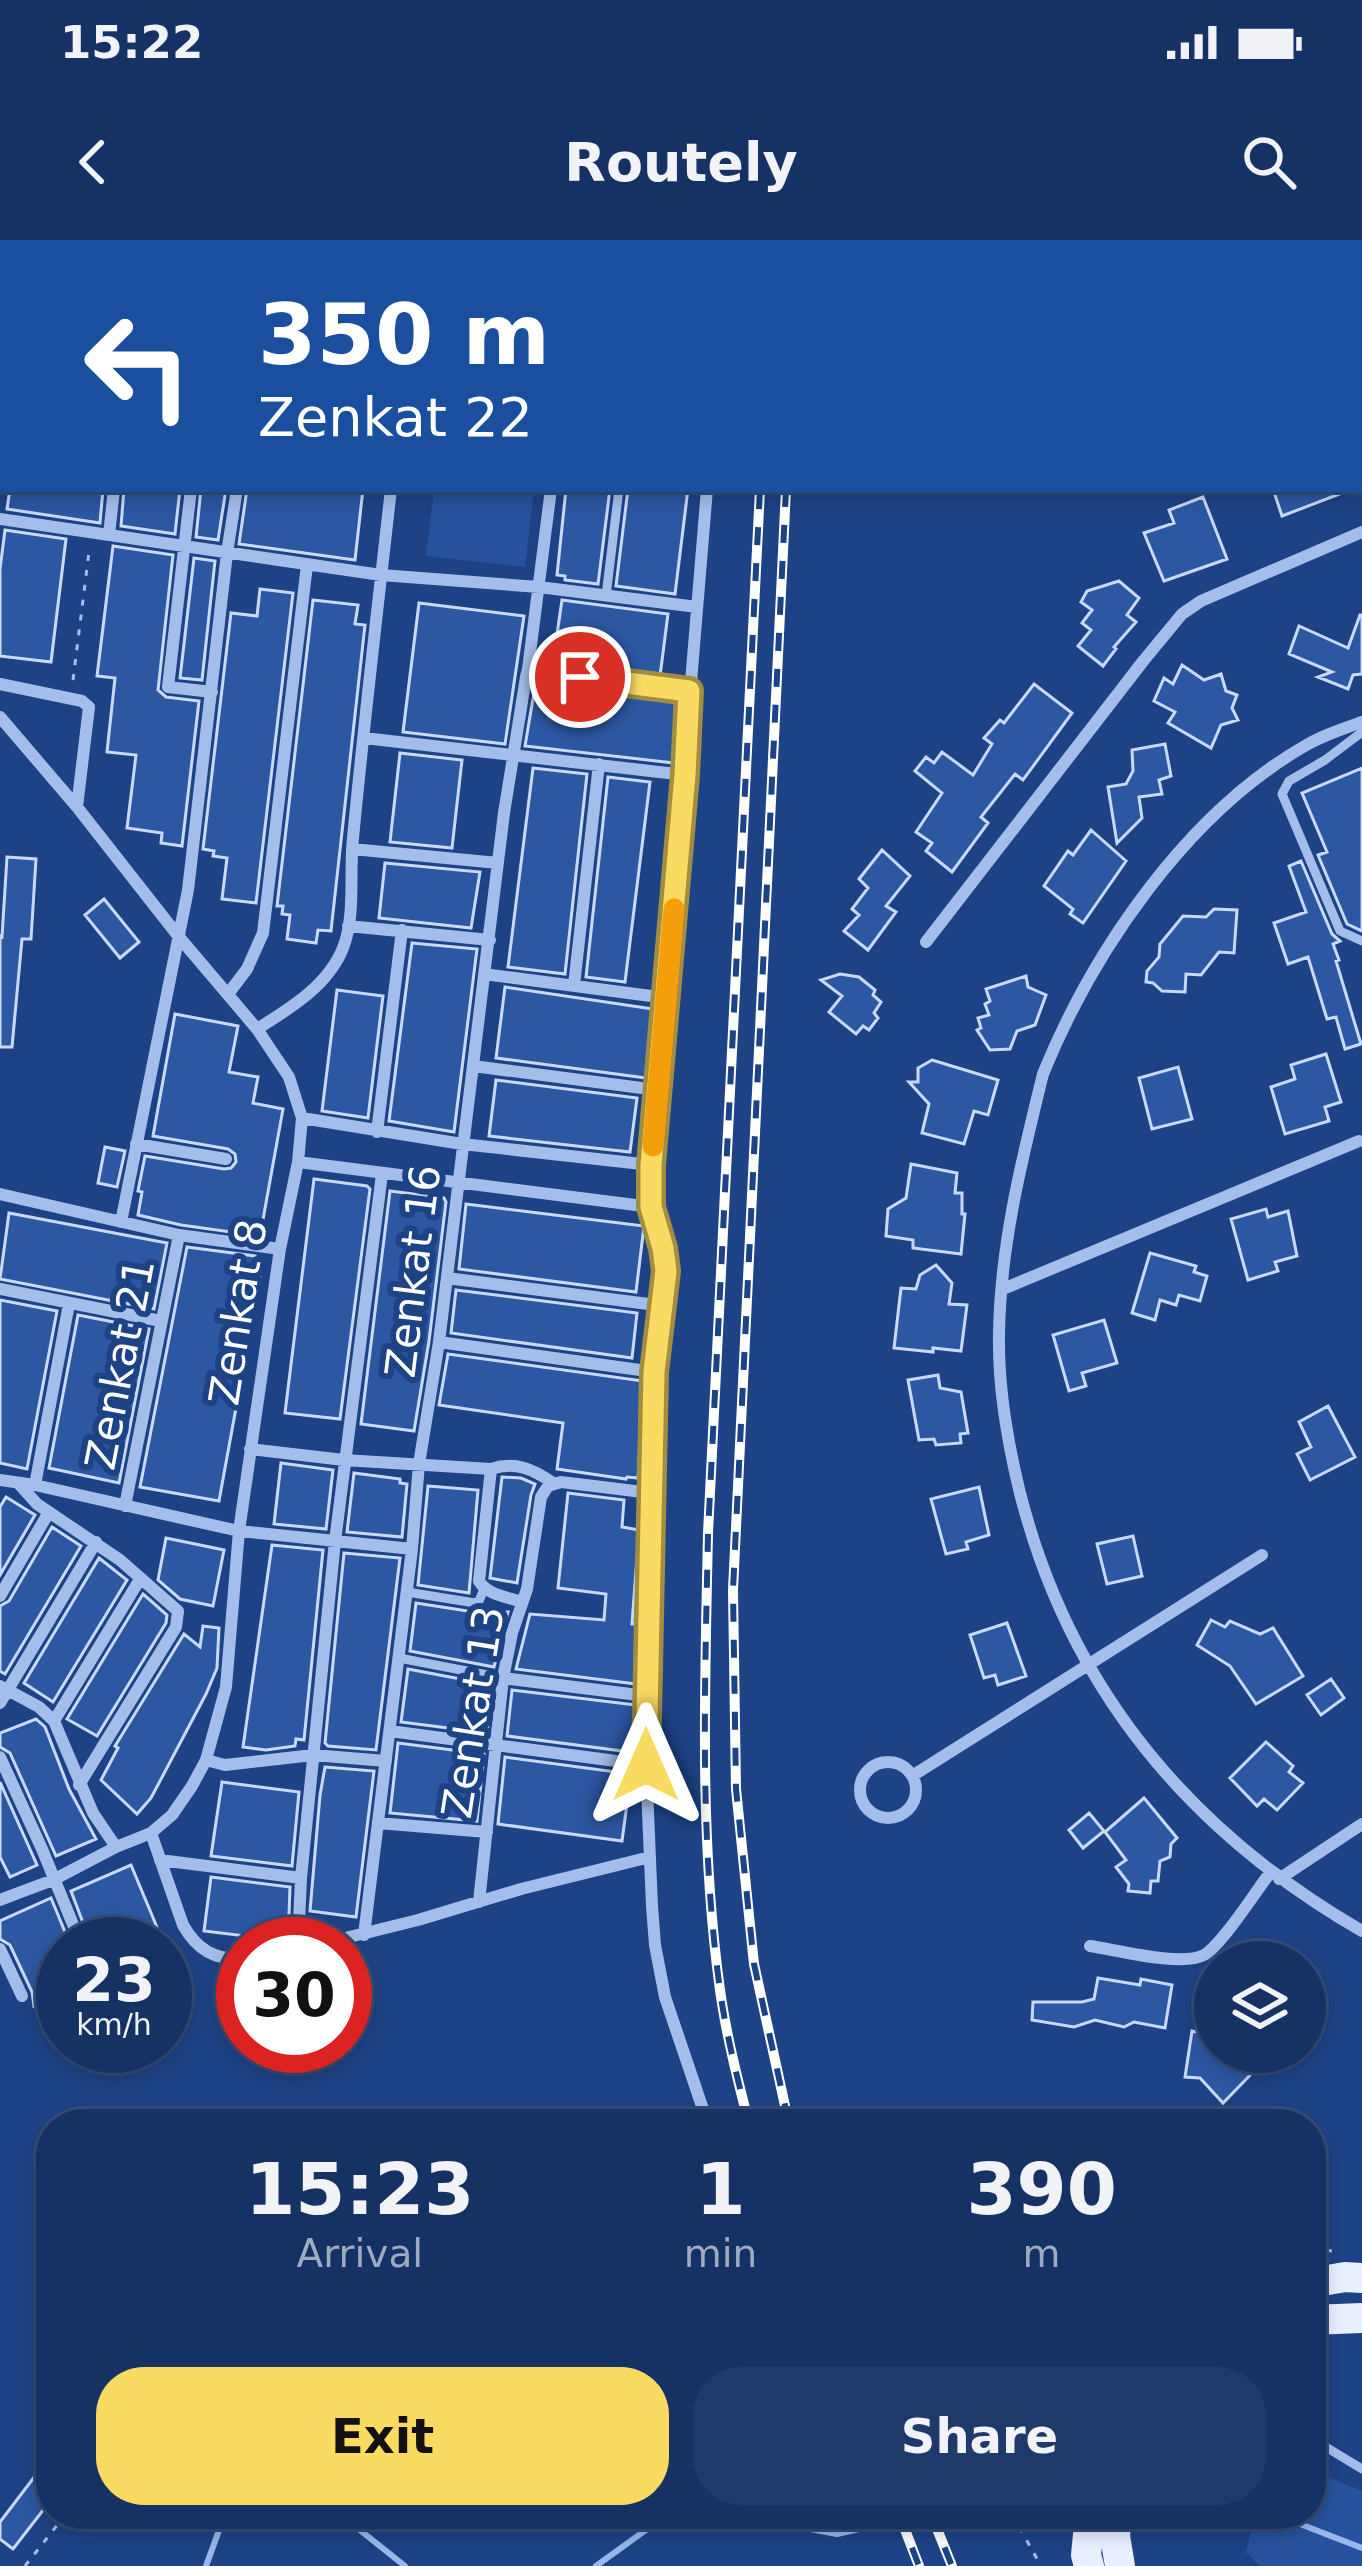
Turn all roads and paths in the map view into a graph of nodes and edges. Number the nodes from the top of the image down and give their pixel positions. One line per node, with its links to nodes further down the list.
1 (114, 492): 11 (street)
2 (191, 492): 12 (street)
3 (237, 492): 13 (street)
4 (391, 492): 15 (street)
5 (551, 492): 16 (street, Zenkat 16)
6 (619, 492): 17 (lane)
7 (707, 495): 18 (street)
8 (0, 519): 10 (street)
9 (1362, 532): 39 (street)
10 (92, 533): 11 (street); 23 (path)
11 (109, 535): 12 (street)
12 (184, 546): 13 (street); 22 (street)
13 (227, 553): 14 (street); 22 (street)
14 (307, 565): 15 (street); 42 (street)
15 (381, 575): 16 (street); 27 (street)
16 (539, 587): 17 (street); 19 (street, Zenkat 16)
17 (606, 596): 18 (street)
18 (698, 607): 21 (street)
19 (528, 669): 21 (street); 28 (street, Zenkat 16)
20 (0, 684): 23 (street)
21 (689, 691): 30 (street)
22 (212, 692): 36 (street)
23 (71, 699): 31 (street)
24 (0, 717): 31 (street, Zenkat 8)
25 (1362, 722): 64 (street)
26 (1362, 732): 38 (lane)
27 (364, 738): 28 (street); 32 (street)
28 (512, 754): 29 (street); 33 (street, Zenkat 16)
29 (599, 764): 30 (street); 41 (street)
30 (685, 775): 43 (street)
31 (77, 807): 36 (street, Zenkat 8)
32 (352, 849): 33 (street); 34 (street)
33 (498, 863): 37 (street, Zenkat 16)
34 (348, 926): 35 (street); 44 (street)
35 (402, 930): 37 (street); 48 (street)
36 (179, 937): 42 (street, Zenkat 8); 50 (street)
37 (490, 940): 40 (street, Zenkat 16)
38 (1362, 941)
39 (926, 942)
40 (484, 974): 41 (street); 45 (street, Zenkat 16)
41 (574, 986): 43 (street)
42 (227, 994): 44 (street, Zenkat 8)
43 (666, 998): 46 (street)
44 (256, 1029): 47 (street, Zenkat 8)
45 (473, 1066): 46 (street); 51 (street, Zenkat 16)
46 (657, 1090): 54 (street)
47 (302, 1118): 48 (street); 53 (street, Zenkat 8)
48 (377, 1132): 51 (street)
49 (1359, 1141): 64 (street)
50 (136, 1144): 52 (street); 59 (street)
51 (462, 1144): 54 (street); 56 (street, Zenkat 16)
52 (226, 1159)
53 (298, 1162): 55 (street); 61 (street, Zenkat 8)
54 (651, 1165): 58 (street)
55 (382, 1174): 56 (street); 71 (street)
56 (460, 1182): 58 (street); 62 (street, Zenkat 16)
57 (1, 1198): 59 (street)
58 (651, 1207): 66 (street)
59 (121, 1222): 60 (street)
60 (179, 1234): 61 (street); 67 (street, Zenkat 21)
61 (280, 1249): 70 (street, Zenkat 8)
62 (447, 1278): 66 (street); 68 (street, Zenkat 16)
63 (0, 1288): 65 (street)
64 (1003, 1289): 92 (street)
65 (69, 1304): 67 (street); 77 (street)
66 (664, 1306): 69 (street)
67 (161, 1322): 79 (street, Zenkat 21)
68 (439, 1342): 69 (street); 72 (street, Zenkat 16)
69 (654, 1372): 78 (street)
70 (250, 1449): 71 (street); 81 (street, Zenkat 8)
71 (344, 1460): 72 (street); 82 (street)
72 (419, 1464): 73 (street); 84 (street, Zenkat 16)
73 (491, 1468): 75 (street); 87 (street)
74 (0, 1480): 76 (street)
75 (553, 1483): 78 (street); 90 (street, Zenkat 13)
76 (19, 1484): 77 (street); 80 (street)
77 (35, 1485): 79 (street)
78 (651, 1493): 95 (street)
79 (125, 1506): 81 (street)
80 (49, 1512): 83 (street); 89 (street)
81 (239, 1531): 82 (street); 101 (street, Zenkat 8)
82 (334, 1540): 84 (street); 99 (street)
83 (96, 1542): 86 (street); 94 (street)
84 (412, 1550): 88 (street, Zenkat 16)
85 (1262, 1555): 92 (street)
86 (140, 1579): 96 (street); 105 (street)
87 (484, 1589): 88 (lane); 90 (street)
88 (407, 1592): 91 (street, Zenkat 16)
89 (0, 1596)
90 (522, 1602): 93 (street, Zenkat 13)
91 (398, 1658): 93 (lane); 97 (street, Zenkat 16)
92 (1090, 1665): 104 (street); 113 (street)
93 (503, 1678): 95 (street); 98 (street, Zenkat 13)
94 (3, 1694): 96 (street)
95 (646, 1696): 103 (street)
96 (54, 1721): 105 (street)
97 (390, 1731): 98 (street); 102 (street, Zenkat 16)
98 (495, 1745): 103 (street); 108 (street, Zenkat 13)
99 (313, 1755): 101 (street); 102 (street); 114 (street)
100 (0, 1757): 115 (street)
101 (206, 1760): 109 (street, Zenkat 8)
102 (386, 1761): 106 (street, Zenkat 16)
103 (646, 1765): 111 (street)
104 (912, 1776): 104 (street)
105 (79, 1785): 110 (street)
106 (378, 1823): 108 (street); 120 (street, Zenkat 16)
107 (1362, 1823): 113 (street)
108 (487, 1832): 117 (street, Zenkat 13)
109 (151, 1833): 110 (street, Zenkat 8); 112 (street)
110 (116, 1847): 115 (street, Zenkat 8)
111 (650, 1857): 117 (street); 127 (street)
112 (160, 1860): 114 (street); 125 (street)
113 (1275, 1876): 121 (street); 123 (street)
114 (301, 1878): 119 (street)
115 (53, 1880): 116 (street, Zenkat 8); 118 (street)
116 (2, 1894)
117 (479, 1902): 122 (street)
118 (69, 1917)
119 (299, 1917)
120 (366, 1917)
121 (1362, 1931)
122 (372, 1933)
123 (1090, 1946)
124 (0, 1949): 126 (street)
125 (216, 1957)
126 (22, 1996)
127 (703, 2109)
128 (1362, 2278): 129 (main road)
129 (1326, 2280)
130 (1326, 2318): 131 (main road)
131 (1362, 2318)
132 (1326, 2447): 133 (lane)
133 (1362, 2468)
134 (54, 2529): 139 (path)
135 (1020, 2529): 140 (path)
136 (1094, 2529): 138 (main road)
137 (1112, 2529): 138 (main road)
138 (1103, 2559)
139 (25, 2566)
140 (1041, 2566)

